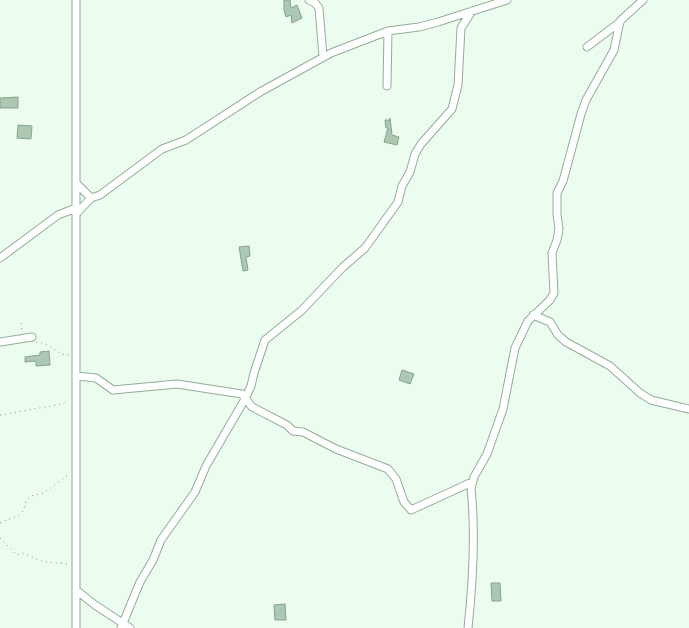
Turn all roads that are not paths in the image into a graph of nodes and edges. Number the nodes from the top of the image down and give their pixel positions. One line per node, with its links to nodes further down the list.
1 (76, 0): 11 (street)
2 (309, 0): 9 (street)
3 (507, 0): 5 (street)
4 (643, 0): 6 (street)
5 (472, 11): 7 (street); 19 (street)
6 (620, 21): 8 (street); 15 (street)
7 (388, 31): 9 (street); 10 (street)
8 (586, 47)
9 (323, 57): 12 (street)
10 (387, 86)
11 (76, 183): 12 (street); 13 (street)
12 (91, 198): 13 (street)
13 (76, 211): 14 (street); 18 (street)
14 (0, 258)
15 (533, 315): 20 (street); 21 (street)
16 (29, 338): 17 (street)
17 (0, 342)
18 (76, 376): 19 (street); 22 (street)
19 (246, 398): 21 (street); 23 (street)
20 (689, 410)
21 (472, 482): 26 (street)
22 (76, 590): 23 (street); 24 (street)
23 (122, 626): 25 (street)
24 (76, 628)
25 (130, 628)
26 (468, 628)

